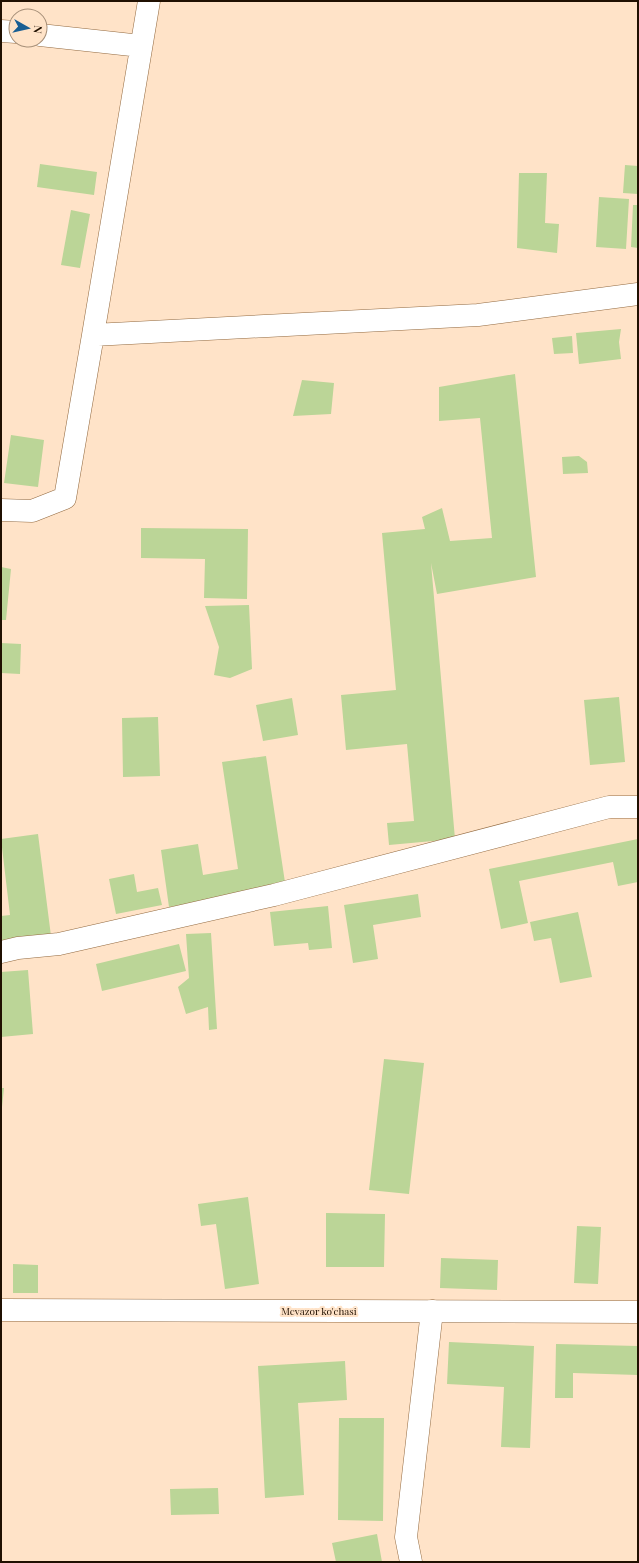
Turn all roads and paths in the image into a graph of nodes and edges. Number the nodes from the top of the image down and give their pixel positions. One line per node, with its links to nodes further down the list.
1 (149, 1): 3 (street)
2 (48, 36): 3 (street)
3 (141, 46): 5 (street)
4 (638, 294): 5 (street)
5 (93, 335): 6 (street)
6 (1, 510)
7 (638, 807): 8 (street)
8 (1, 952)
9 (1, 1310): 10 (street, Mevazor ko'chasi)
10 (432, 1311): 11 (street, Mevazor ko'chasi); 12 (street)
11 (638, 1312)
12 (411, 1562)

